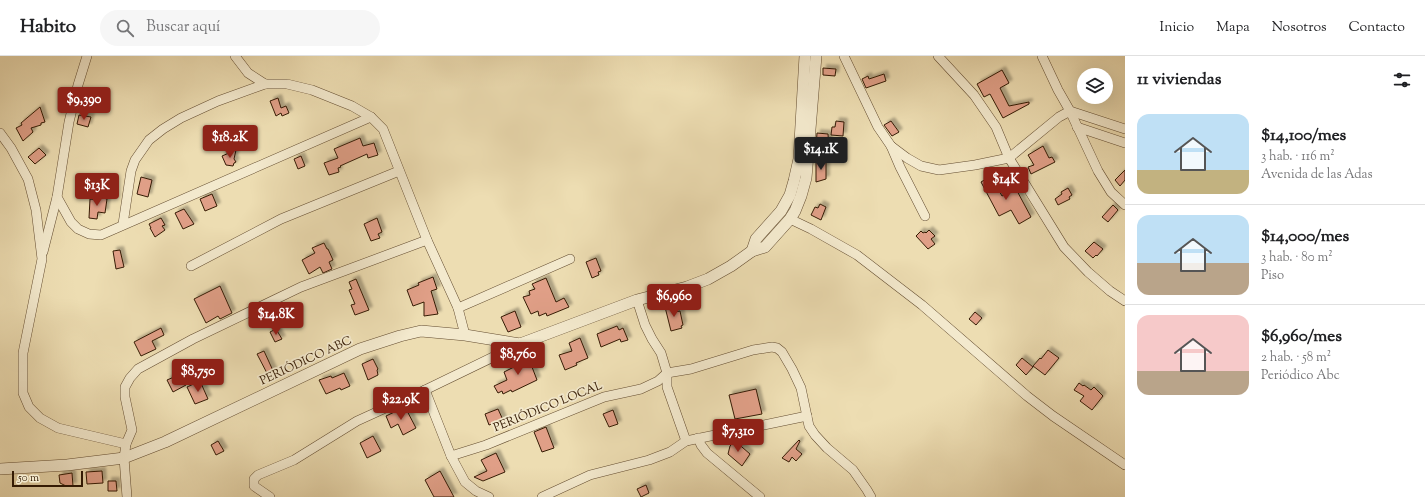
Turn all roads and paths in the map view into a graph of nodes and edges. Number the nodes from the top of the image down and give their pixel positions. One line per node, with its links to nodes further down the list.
1 (88, 56): 18 (street)
2 (235, 56): 8 (street)
3 (805, 56): 24 (street)
4 (816, 56): 21 (street, PERIÓDICO ABC)
5 (844, 56): 15 (street)
6 (938, 56): 16 (street)
7 (1042, 56): 9 (street)
8 (265, 84): 10 (street); 22 (street)
9 (1070, 111): 11 (street); 12 (street); 16 (street)
10 (371, 117): 17 (street); 22 (street)
11 (1077, 127): 14 (street); 19 (street)
12 (1125, 129)
13 (0, 133): 25 (street)
14 (1125, 143)
15 (891, 146): 16 (street); 20 (street)
16 (1008, 158): 29 (street)
17 (400, 171): 23 (street); 27 (street)
18 (57, 197): 22 (street); 25 (street)
19 (1125, 205)
20 (925, 216)
21 (790, 219): 24 (street, PERIÓDICO ABC); 41 (street)
22 (123, 224)
23 (427, 240): 30 (street); 38 (street)
24 (752, 251): 28 (street, PERIÓDICO ABC)
25 (42, 259): 38 (street)
26 (570, 259): 30 (street)
27 (191, 266)
28 (637, 300): 32 (street, PERIÓDICO ABC); 33 (street)
29 (1125, 301)
30 (458, 308): 31 (street)
31 (465, 335): 32 (street, PERIÓDICO ABC); 40 (street, PERIÓDICO ABC)
32 (520, 344): 34 (street)
33 (667, 373): 35 (street, PERIÓDICO LOCAL); 37 (street); 39 (street, PERIÓDICO LOCAL)
34 (425, 390): 39 (street); 44 (street)
35 (807, 416): 36 (street); 48 (street, PERIÓDICO LOCAL)
36 (698, 438): 37 (street); 47 (street)
37 (686, 441): 46 (street)
38 (126, 444): 40 (street)
39 (451, 456): 45 (street)
40 (124, 458): 42 (street, PERIÓDICO ABC); 43 (street)
41 (1125, 465)
42 (0, 469)
43 (127, 497)
44 (270, 497)
45 (489, 497)
46 (542, 497)
47 (760, 497)
48 (871, 497)

